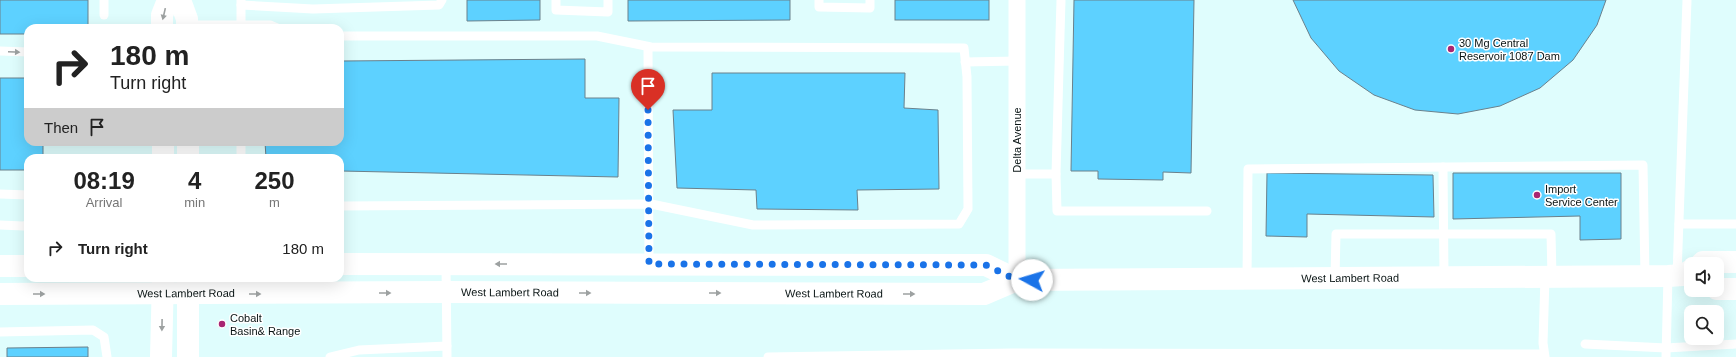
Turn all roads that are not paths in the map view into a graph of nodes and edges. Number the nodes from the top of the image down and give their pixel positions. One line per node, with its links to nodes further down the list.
1 (104, 0): 13 (lane)
2 (168, 0): 14 (main road, one-way to 14)
3 (180, 0): 15 (main road)
4 (442, 0): 12 (lane)
5 (556, 0): 6 (lane)
6 (608, 0)
7 (819, 0): 8 (lane)
8 (870, 0)
9 (1017, 0): 21 (street, Delta Avenue)
10 (1061, 0): 25 (lane)
11 (1687, 0): 31 (lane)
12 (241, 3): 16 (lane)
13 (104, 15)
14 (162, 24)
15 (187, 24)
16 (241, 24)
17 (344, 36): 18 (lane)
18 (648, 47): 22 (lane); 28 (lane)
19 (0, 51): 20 (lane, one-way to 20)
20 (24, 52)
21 (1017, 60): 22 (lane); 24 (street, Delta Avenue)
22 (966, 62): 28 (lane)
23 (1443, 167): 35 (lane); 46 (lane); 48 (lane)
24 (1017, 174): 25 (lane); 51 (street, Delta Avenue)
25 (1056, 174): 30 (lane)
26 (0, 194): 27 (lane)
27 (24, 195)
28 (649, 204): 29 (lane); 40 (lane)
29 (344, 206)
30 (1207, 211)
31 (1679, 224): 32 (lane); 43 (lane)
32 (1736, 224)
33 (0, 226): 34 (lane)
34 (24, 226)
35 (1443, 235): 45 (lane); 47 (lane); 49 (lane)
36 (1724, 262): 37 (main road, West Lambert Road)
37 (1736, 262)
38 (344, 264): 39 (main road, West Lambert Road)
39 (446, 264): 40 (main road, West Lambert Road, one-way to 39); 56 (lane)
40 (649, 264): 51 (main road, West Lambert Road)
41 (0, 266): 42 (main road)
42 (24, 266)
43 (1684, 266)
44 (1684, 274): 46 (main road, West Lambert Road)
45 (1548, 276): 46 (main road, West Lambert Road); 47 (main road, West Lambert Road); 64 (lane)
46 (1645, 276)
47 (1444, 277): 49 (main road, West Lambert Road)
48 (1247, 278): 49 (main road, West Lambert Road); 51 (main road, West Lambert Road)
49 (1335, 278)
50 (1684, 278): 62 (lane)
51 (1017, 280): 56 (main road, West Lambert Road, one-way to 51)
52 (163, 286): 53 (main road, West Lambert Road); 57 (main road, West Lambert Road, one-way to 52); 66 (main road, one-way to 66)
53 (188, 286): 56 (main road, West Lambert Road, one-way to 56); 67 (main road)
54 (1724, 289): 55 (main road)
55 (1736, 289)
56 (446, 292): 61 (lane)
57 (0, 294)
58 (0, 332): 65 (lane)
59 (1585, 344): 62 (lane)
60 (1736, 344): 62 (lane)
61 (447, 346): 63 (lane); 69 (lane)
62 (1666, 353)
63 (340, 356): 68 (lane)
64 (1544, 356): 70 (lane)
65 (107, 357)
66 (161, 357)
67 (188, 357)
68 (330, 357)
69 (447, 357)
70 (768, 357)

